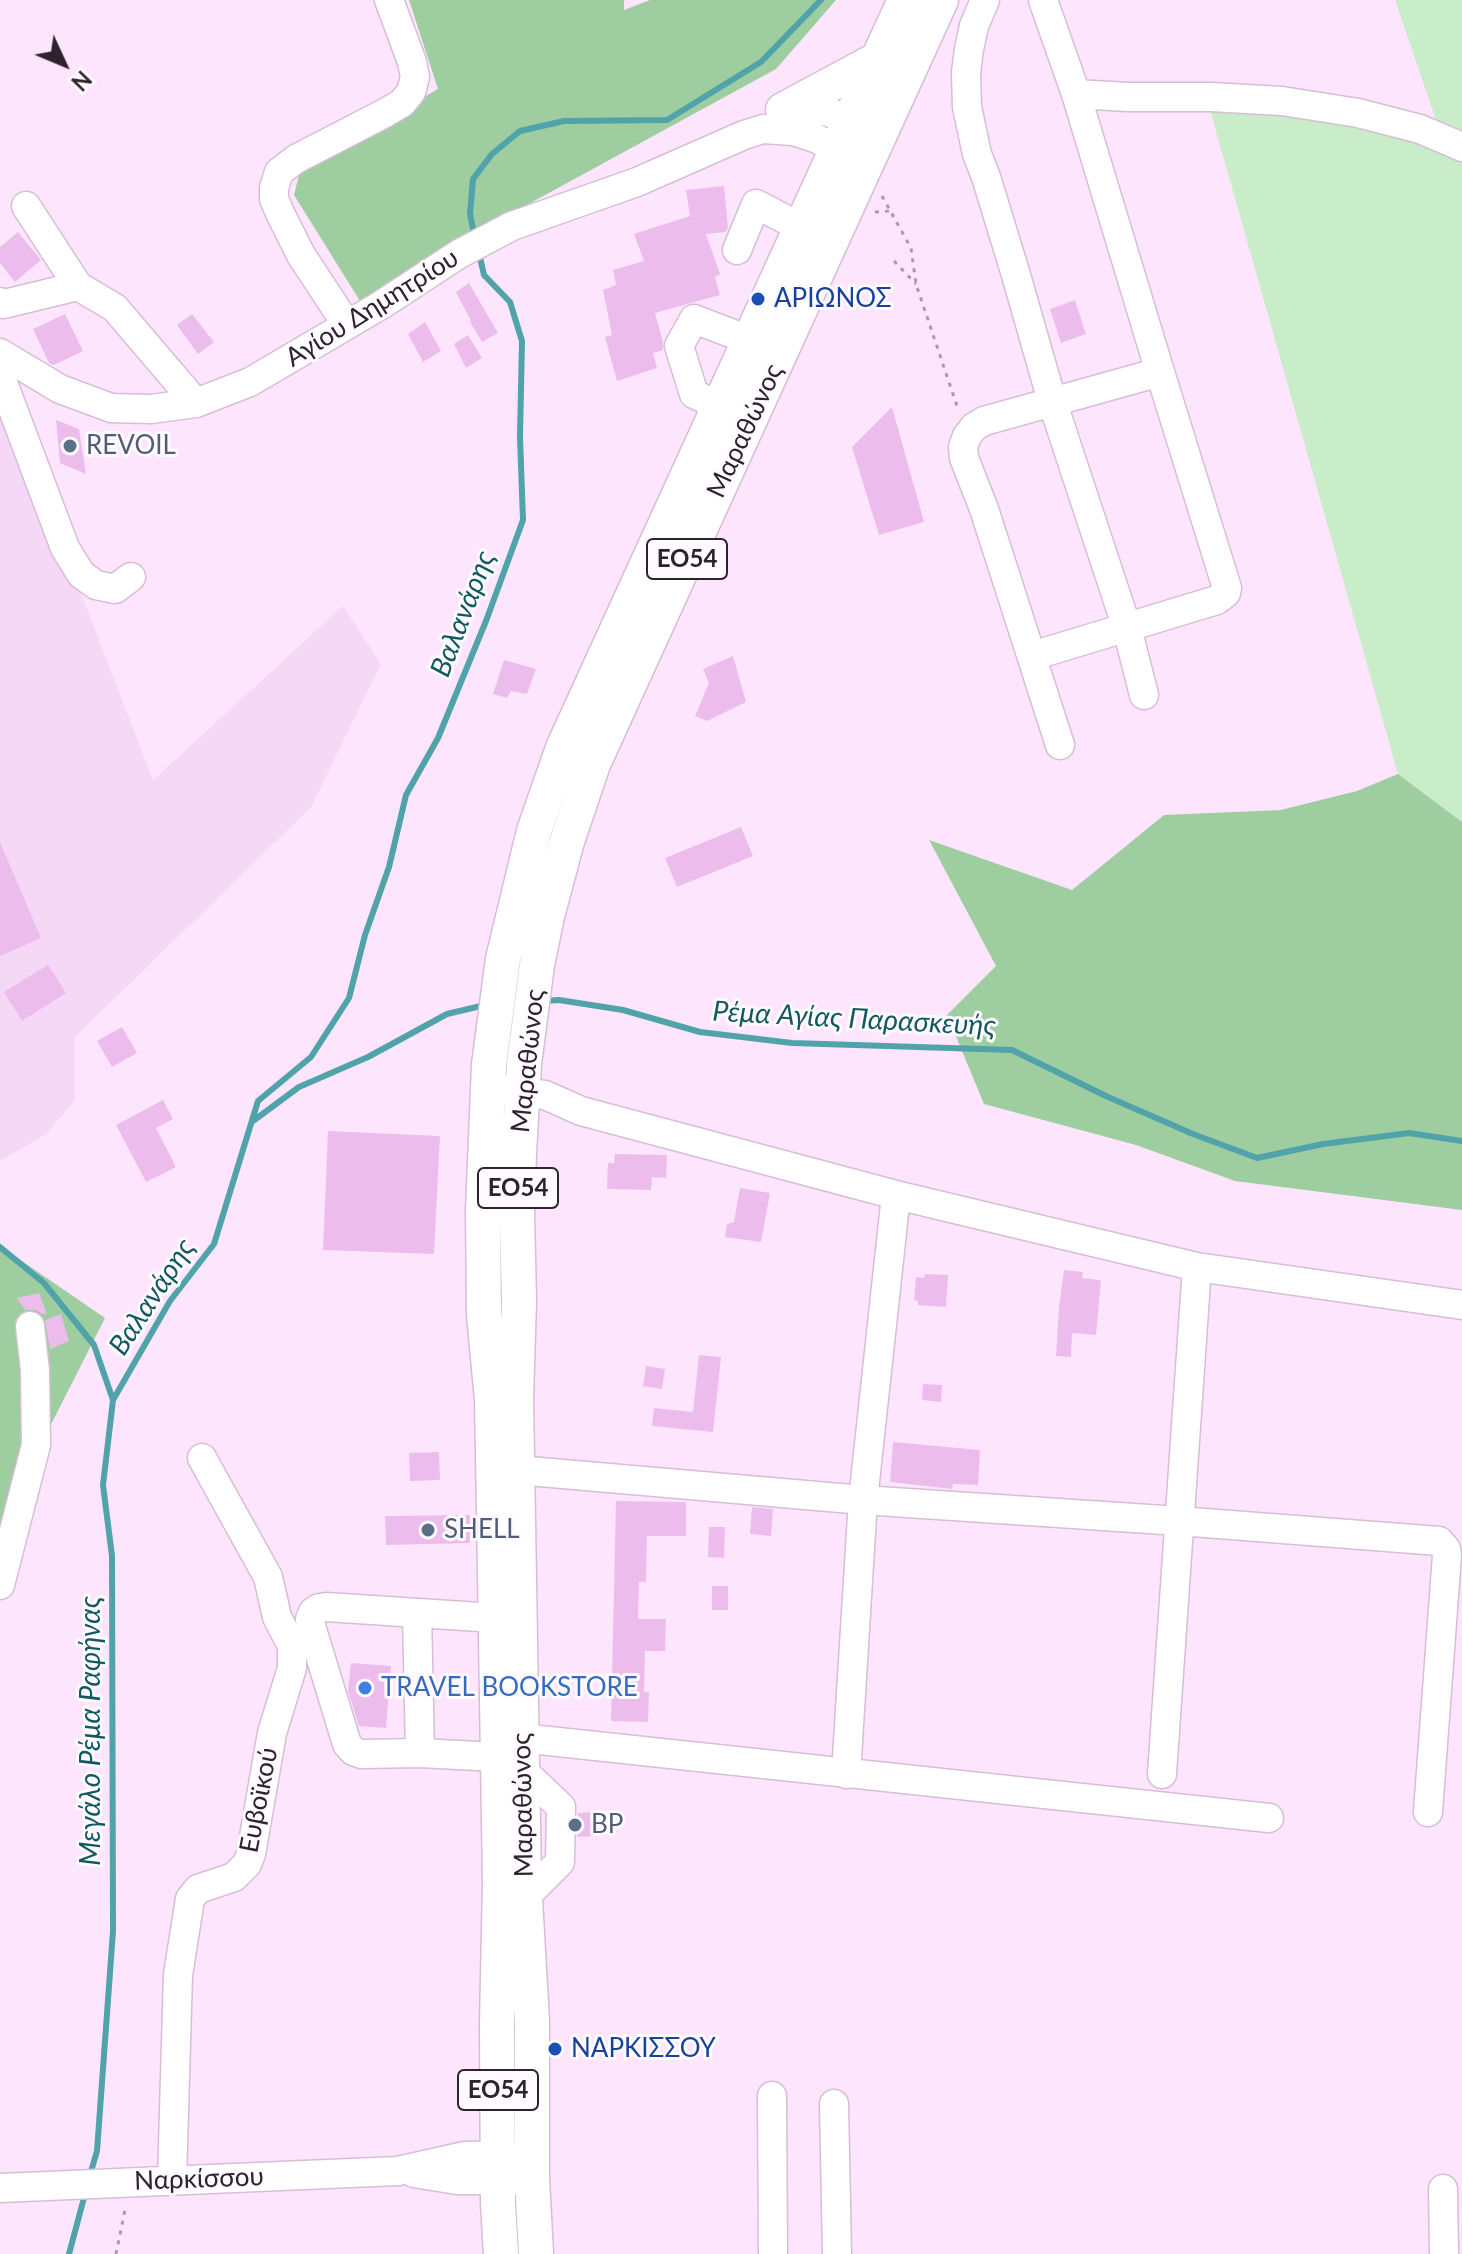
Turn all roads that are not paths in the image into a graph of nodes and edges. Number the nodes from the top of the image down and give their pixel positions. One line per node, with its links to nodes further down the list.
1 (389, 0): 18 (street)
2 (905, 0): 6 (main road, Μαραθώνος / ΕΟ54)
3 (941, 0): 12 (main road, Μαραθώνος / ΕΟ54)
4 (985, 0): 23 (street)
5 (1043, 0): 7 (street)
6 (876, 60): 8 (main road); 9 (main road, Μαραθώνος / ΕΟ54)
7 (1076, 94): 11 (street); 21 (street)
8 (783, 110): 9 (street, Αγίου Δημητρίου); 10 (street, Αγίου Δημητρίου)
9 (842, 134): 10 (street, Αγίου Δημητρίου); 12 (street, Αγίου Δημητρίου); 14 (main road, Μαραθώνος / ΕΟ54)
10 (744, 135): 18 (street, Αγίου Δημητρίου)
11 (1462, 147)
12 (869, 159): 32 (main road, Μαραθώνος / ΕΟ54)
13 (26, 206): 16 (street)
14 (800, 227): 15 (street); 19 (main road, Μαραθώνος / ΕΟ54)
15 (737, 250)
16 (78, 286): 17 (street); 24 (street)
17 (0, 302)
18 (347, 325): 24 (street, Αγίου Δημητρίου)
19 (749, 340): 25 (main road, Μαραθώνος / ΕΟ54); 25 (street)
20 (0, 353): 24 (street, Αγίου Δημητρίου)
21 (1160, 372): 23 (street); 27 (street)
22 (0, 375): 26 (street)
23 (1052, 401): 27 (street); 28 (street)
24 (196, 403)
25 (719, 406): 31 (main road, Μαραθώνος / ΕΟ54)
26 (131, 577)
27 (1127, 628): 28 (street); 29 (street)
28 (1032, 656): 30 (street)
29 (1144, 695)
30 (1060, 745)
31 (488, 1100): 32 (street); 43 (main road, Μαραθώνος / ΕΟ54)
32 (522, 1104): 33 (street); 38 (main road, Μαραθώνος / ΕΟ54)
33 (896, 1195): 34 (street); 39 (street)
34 (1197, 1267): 35 (street); 40 (street)
35 (1462, 1305)
36 (30, 1326): 41 (street)
37 (202, 1458): 54 (street, Ευβοϊκού)
38 (517, 1470): 39 (street); 45 (main road, Μαραθώνος / ΕΟ54)
39 (863, 1500): 40 (street); 46 (street)
40 (1179, 1521): 47 (street); 48 (street)
41 (0, 1585)
42 (417, 1613): 43 (street); 44 (street); 44 (street)
43 (495, 1618): 45 (main road, Μαραθώνος / ΕΟ54)
44 (420, 1753): 45 (street)
45 (514, 1755): 46 (street); 52 (main road, Μαραθώνος / ΕΟ54); 53 (main road, Μαραθώνος / ΕΟ54)
46 (846, 1774): 49 (street)
47 (1162, 1774)
48 (1428, 1812)
49 (1269, 1818)
50 (772, 2096): 59 (street)
51 (834, 2104): 60 (street)
52 (532, 2167): 53 (street, Ναρκίσσου); 58 (main road, Μαραθώνος / ΕΟ54)
53 (498, 2168): 54 (street, Ναρκίσσου); 57 (main road, Μαραθώνος / ΕΟ54)
54 (172, 2180): 55 (street, Ναρκίσσου)
55 (0, 2188)
56 (1443, 2189): 61 (street)
57 (501, 2254)
58 (536, 2254)
59 (773, 2254)
60 (837, 2254)
61 (1444, 2254)

